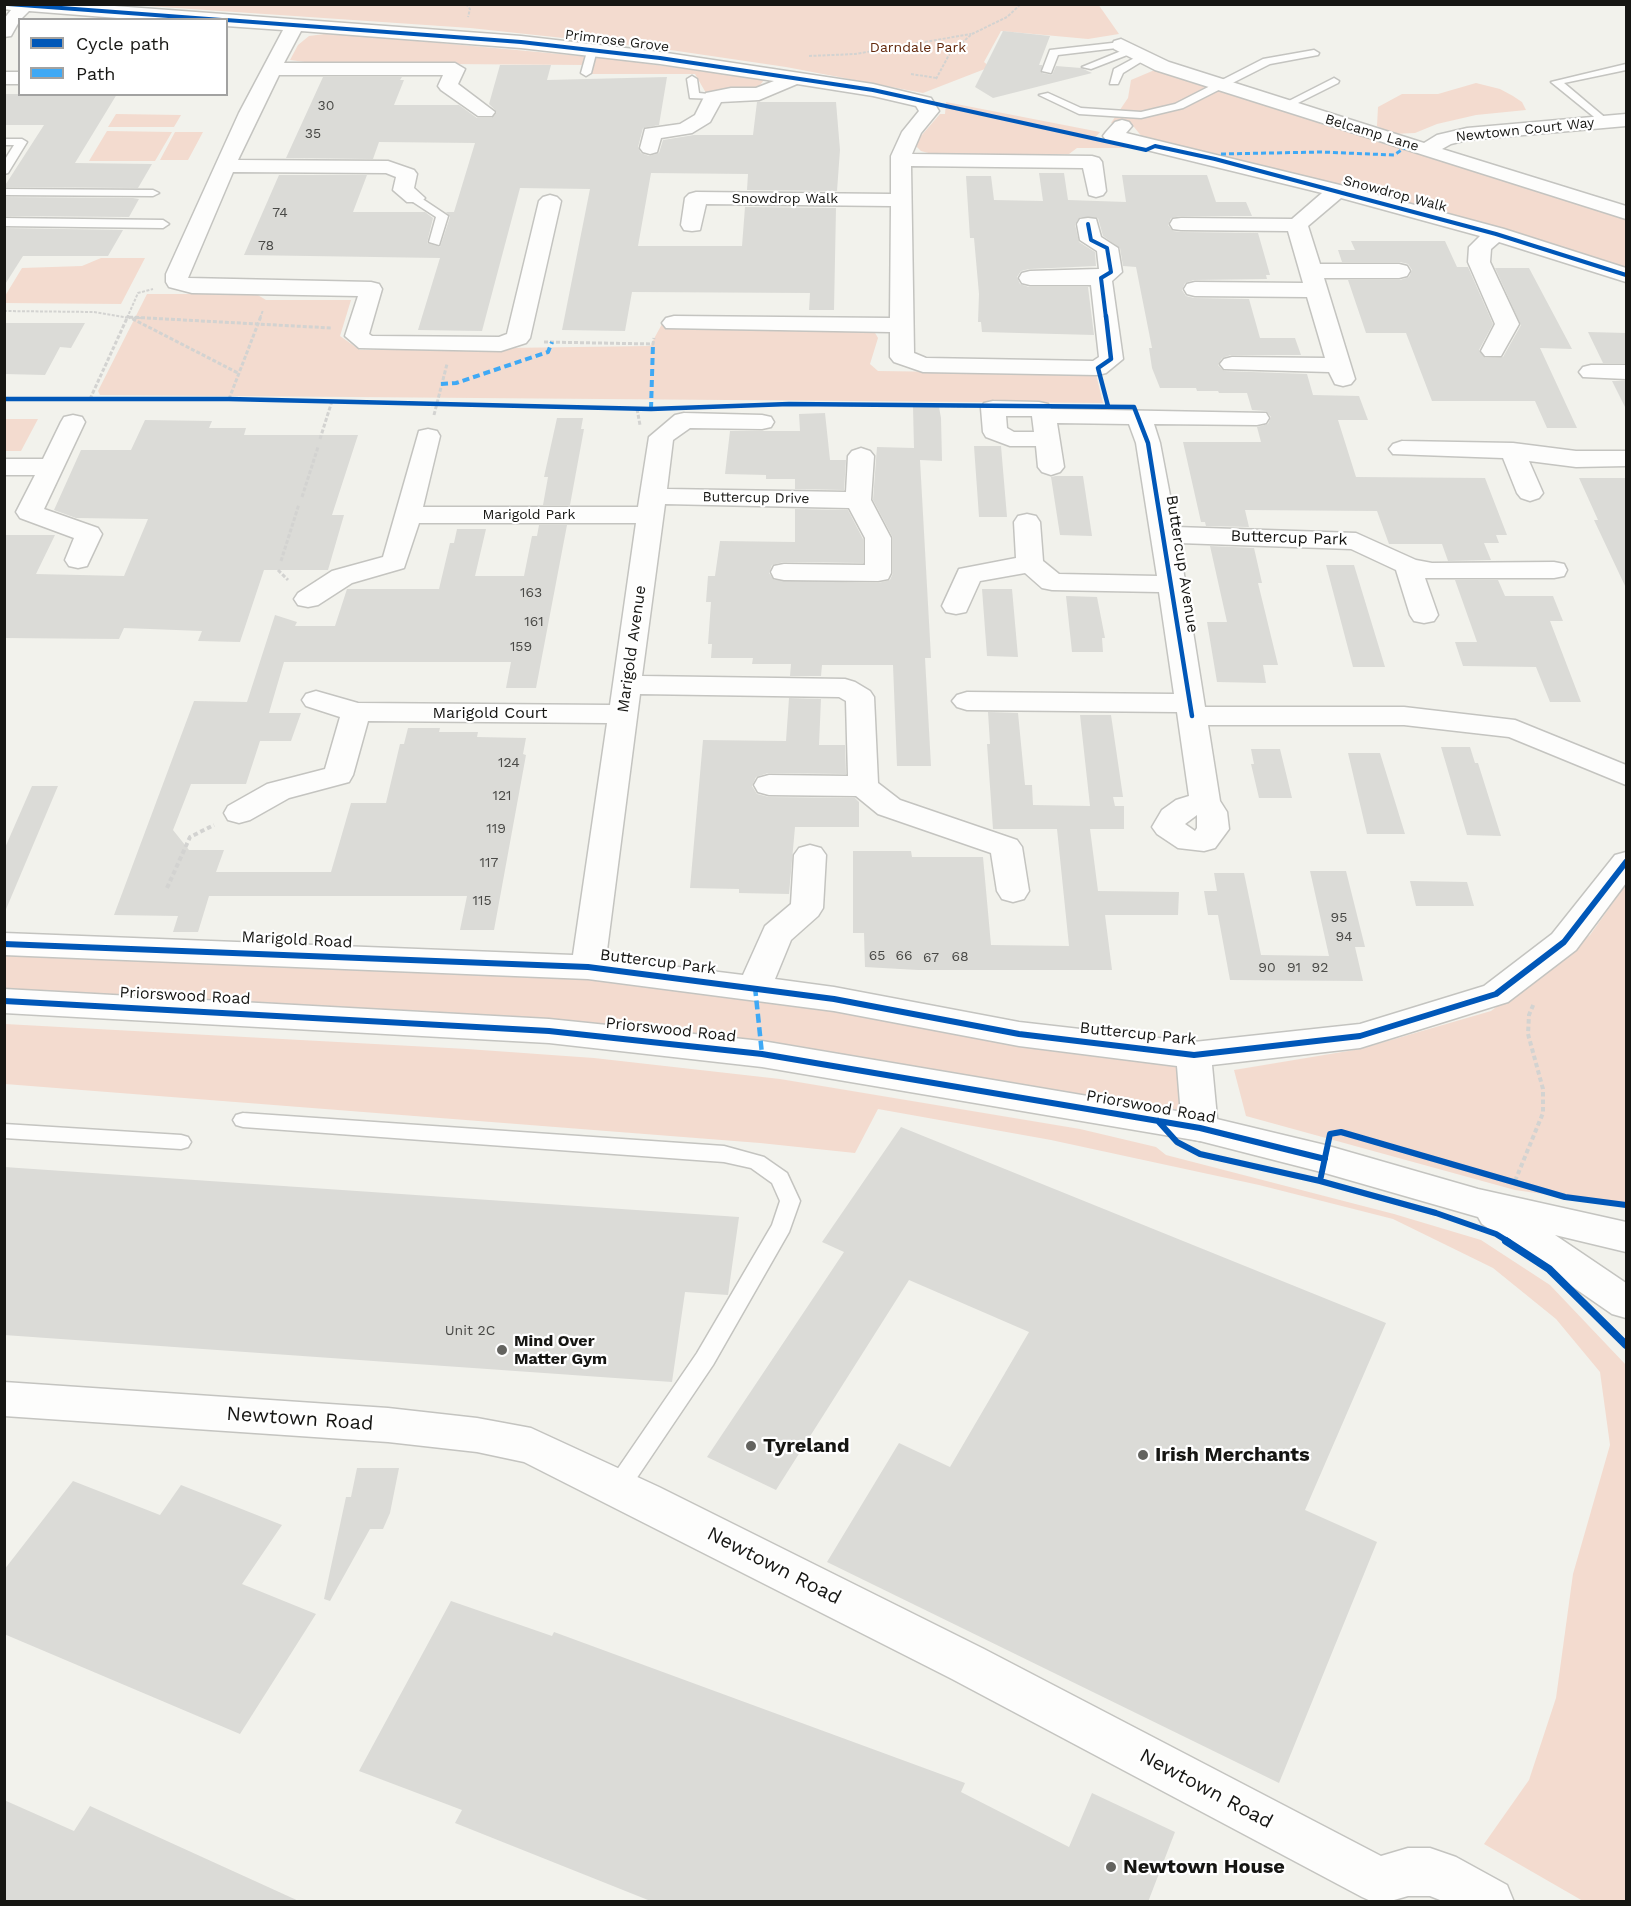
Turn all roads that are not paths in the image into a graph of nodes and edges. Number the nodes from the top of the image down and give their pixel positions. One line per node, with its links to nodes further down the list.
1 (15, 5): 2 (street); 5 (street)
2 (194, 18)
3 (228, 20): 4 (street, Primrose Grove)
4 (295, 25): 6 (street, Primrose Grove); 11 (street)
5 (4, 32)
6 (592, 50): 13 (lane, Primrose Grove); 14 (street, Primrose Grove)
7 (1132, 51): 9 (lane); 12 (lane); 17 (lane); 18 (street, Belcamp Lane)
8 (1314, 53): 18 (lane)
9 (1087, 66)
10 (1626, 67): 24 (lane)
11 (271, 69): 22 (street); 30 (street)
12 (1047, 71)
13 (586, 73)
14 (795, 78): 20 (street); 29 (street, Primrose Grove)
15 (692, 79): 20 (lane)
16 (1334, 81): 21 (lane)
17 (1114, 82)
18 (1218, 85): 19 (lane); 21 (street, Belcamp Lane)
19 (1044, 95)
20 (713, 97): 27 (street)
21 (1284, 106): 28 (street, Belcamp Lane)
22 (484, 112)
23 (1626, 120): 24 (street, Newtown Court Way)
24 (1604, 122): 28 (street, Newtown Court Way)
25 (1122, 126): 32 (street, Snowdrop Walk)
26 (4, 142): 31 (lane)
27 (651, 148)
28 (1427, 150): 39 (street, Belcamp Lane)
29 (901, 160): 33 (street); 37 (street)
30 (225, 166): 36 (street); 38 (street)
31 (4, 171)
32 (1337, 190): 45 (street, Snowdrop Walk); 46 (street, Snowdrop Walk)
33 (1096, 191)
34 (4, 192): 35 (lane)
35 (153, 193)
36 (414, 198): 47 (lane)
37 (901, 200): 44 (street, Snowdrop Walk); 55 (street)
38 (550, 201)
39 (1626, 213)
40 (4, 222): 41 (lane)
41 (163, 224)
42 (1088, 224): 51 (street)
43 (1181, 224): 45 (street)
44 (692, 225)
45 (1297, 225): 52 (street)
46 (1496, 234): 49 (street, Snowdrop Walk); 56 (street)
47 (435, 242)
48 (1399, 271): 52 (street)
49 (1626, 275)
50 (1030, 278): 51 (street)
51 (1101, 278): 55 (street)
52 (1314, 281): 53 (street); 57 (street)
53 (1195, 289)
54 (674, 323): 55 (street)
55 (901, 325)
56 (1493, 351)
57 (1232, 364)
58 (1591, 372): 59 (street)
59 (1626, 372)
60 (764, 413): 74 (street, Marigold Avenue)
61 (1139, 417): 62 (street); 71 (street); 77 (street, Buttercup Avenue)
62 (1257, 418)
63 (73, 422): 70 (street)
64 (428, 436): 75 (street)
65 (1402, 449): 66 (street)
66 (1513, 451): 68 (street); 72 (street)
67 (861, 456): 73 (street)
68 (1626, 459)
69 (4, 467): 70 (street)
70 (52, 467): 78 (street)
71 (1051, 467)
72 (1530, 493)
73 (858, 500): 74 (street, Buttercup Drive); 82 (street)
74 (652, 506): 75 (street, Marigold Park); 87 (street, Marigold Avenue)
75 (408, 515): 84 (street)
76 (1027, 522): 79 (street)
77 (1164, 535): 80 (street, Buttercup Park); 83 (street, Buttercup Avenue)
78 (78, 560)
79 (1030, 564): 83 (street); 85 (street)
80 (1408, 566): 81 (street, Buttercup Park); 86 (street)
81 (1554, 570)
82 (784, 572)
83 (1172, 584): 90 (street, Buttercup Avenue)
84 (308, 599)
85 (956, 606)
86 (1424, 615)
87 (628, 685): 92 (street, Marigold Avenue); 95 (street)
88 (316, 700): 91 (street, Marigold Court)
89 (967, 701): 90 (street)
90 (1191, 709): 93 (street); 96 (street, Buttercup Avenue)
91 (357, 712): 92 (street, Marigold Court); 97 (street)
92 (623, 714): 102 (street, Marigold Avenue)
93 (1626, 776)
94 (769, 785): 95 (street)
95 (863, 786): 100 (street)
96 (1205, 802)
97 (239, 813)
98 (810, 855): 103 (street)
99 (1626, 862): 105 (street, Buttercup Park)
100 (1013, 891)
101 (4, 944): 102 (street, Marigold Road)
102 (588, 967): 103 (street, Buttercup Park)
103 (755, 987): 105 (street, Buttercup Park)
104 (4, 1001): 107 (street, Priorswood Road)
105 (1194, 1055): 107 (street, Buttercup Park)
106 (243, 1120): 114 (lane)
107 (1200, 1128): 110 (street, Priorswood Road)
108 (4, 1131): 109 (lane)
109 (181, 1142)
110 (1491, 1191): 111 (street, Priorswood Road); 112 (street, Priorswood Road)
111 (1626, 1237)
112 (1626, 1303)
113 (4, 1399): 114 (street, Newtown Road)
114 (618, 1487): 115 (street, Newtown Road)
115 (1374, 1891): 116 (street, Newtown Road)
116 (1490, 1902)

